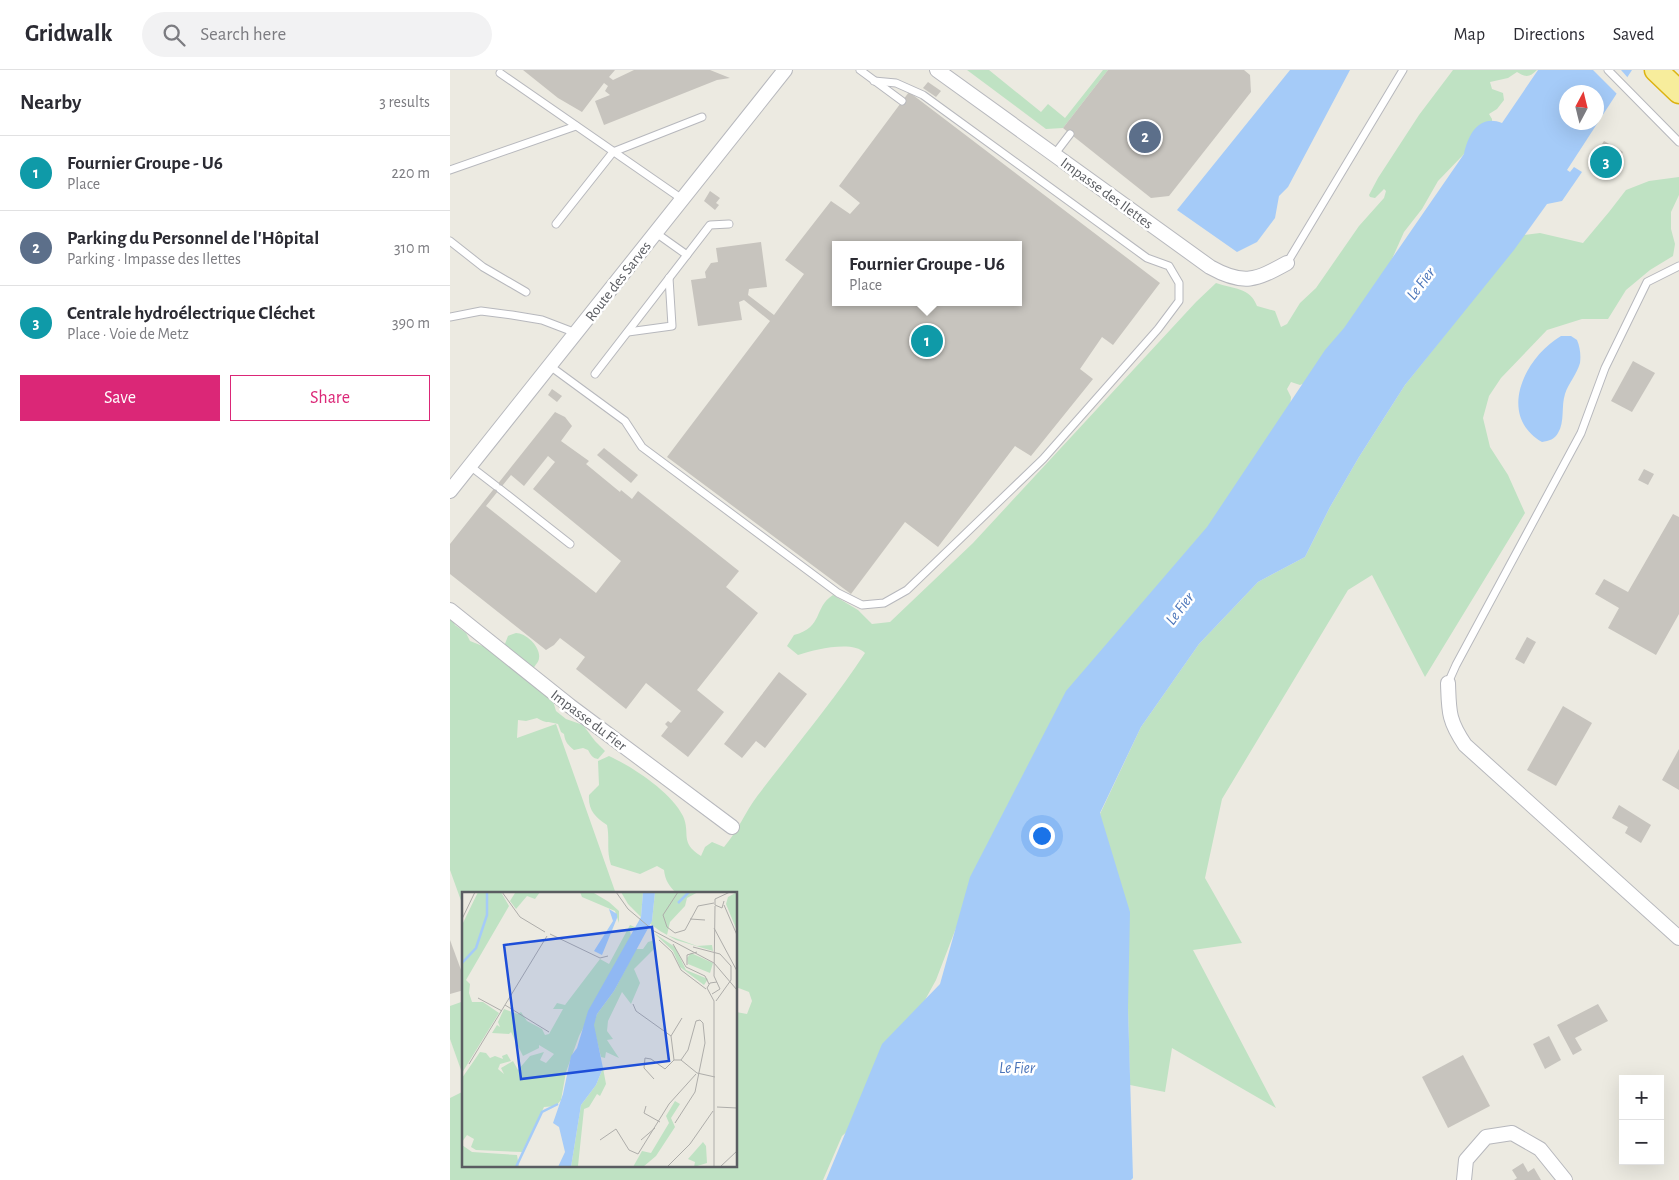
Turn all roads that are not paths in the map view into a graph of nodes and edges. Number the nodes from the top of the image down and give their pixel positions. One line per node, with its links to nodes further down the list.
1 (785, 70): 18 (street, Route des Sarves)
2 (860, 70): 8 (lane)
3 (937, 70): 16 (street, Impasse des Ilettes)
4 (1403, 70): 24 (lane)
5 (1608, 70): 14 (lane)
6 (1656, 70): 9 (highway)
7 (500, 73): 12 (lane)
8 (874, 81): 10 (lane); 31 (lane)
9 (1679, 92)
10 (902, 101)
11 (702, 118): 15 (lane)
12 (576, 126): 15 (lane); 17 (lane)
13 (1070, 134): 16 (lane)
14 (1679, 142)
15 (614, 152): 18 (lane); 19 (lane)
16 (1054, 155): 24 (street, Impasse des Ilettes)
17 (450, 170)
18 (682, 199): 21 (street, Route des Sarves)
19 (556, 224)
20 (729, 224): 23 (lane)
21 (656, 233): 23 (lane); 30 (street, Route des Sarves)
22 (450, 241): 27 (lane)
23 (687, 255): 26 (lane)
24 (1287, 263)
25 (1679, 266): 37 (lane)
26 (669, 278): 29 (lane); 29 (lane)
27 (526, 292)
28 (450, 318): 30 (lane)
29 (628, 332): 32 (lane)
30 (576, 333): 31 (street, Route des Sarves)
31 (550, 366): 33 (street, Route des Sarves)
32 (595, 374)
33 (470, 466): 34 (street, Route des Sarves); 35 (lane)
34 (450, 491)
35 (570, 544)
36 (450, 610): 38 (street, Impasse du Fier)
37 (1448, 683): 39 (street)
38 (732, 827)
39 (1679, 938)
40 (1464, 1180): 41 (street)
41 (1565, 1180)

